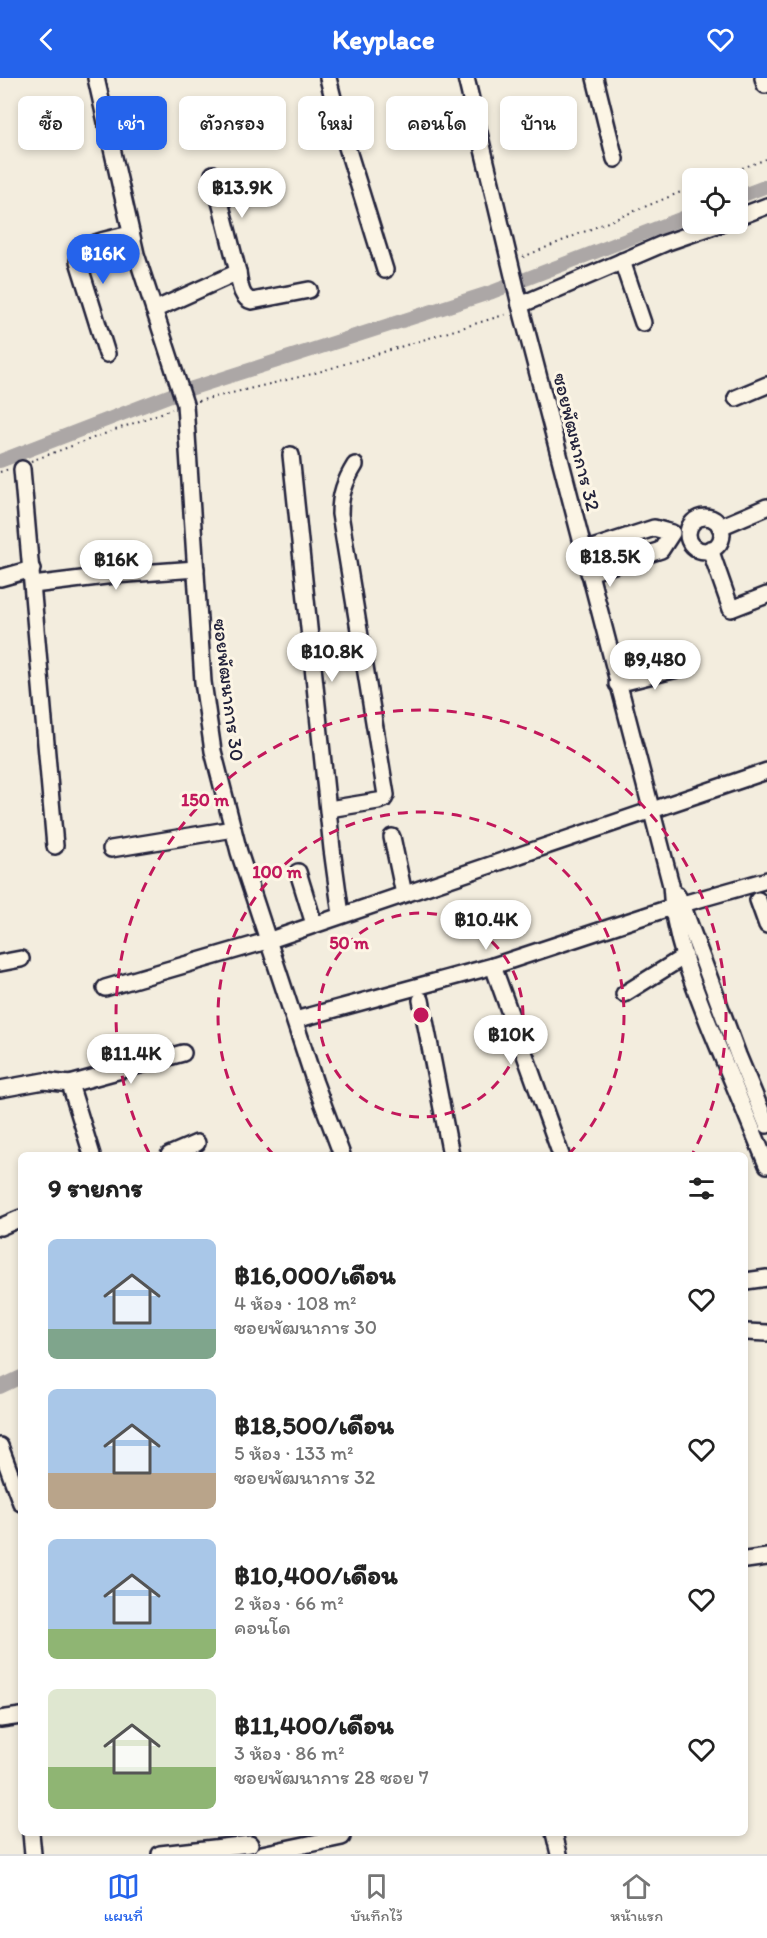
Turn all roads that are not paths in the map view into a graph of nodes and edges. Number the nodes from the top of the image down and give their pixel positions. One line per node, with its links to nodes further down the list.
1 (96, 78): 9 (street, ซอยพัฒนาการ 30)
2 (328, 78): 12 (street)
3 (466, 78): 15 (street, ซอยพัฒนาการ 32)
4 (595, 78): 5 (street)
5 (615, 159)
6 (213, 174): 13 (street)
7 (767, 206): 8 (street)
8 (748, 213)
9 (131, 234): 16 (street, ซอยพัฒนาการ 30); 18 (street)
10 (694, 234): 11 (street)
11 (622, 261): 15 (street); 17 (street)
12 (385, 270)
13 (238, 272): 14 (street); 16 (street)
14 (309, 290)
15 (520, 304): 29 (street, ซอยพัฒนาการ 32)
16 (154, 310): 31 (street, ซอยพัฒนาการ 30)
17 (643, 322)
18 (107, 354)
19 (767, 385): 20 (street)
20 (736, 398)
21 (291, 455): 39 (street)
22 (355, 465): 39 (street)
23 (18, 467): 30 (street)
24 (767, 507): 25 (street)
25 (720, 527): 26 (street); 28 (street)
26 (688, 532): 27 (street); 28 (street)
27 (672, 533): 29 (street); 32 (street)
28 (710, 549): 35 (street)
29 (583, 550): 32 (street, ซอยพัฒนาการ 32)
30 (32, 569): 33 (street); 34 (street)
31 (196, 569): 34 (street); 41 (street, ซอยพัฒนาการ 30)
32 (589, 573): 37 (street, ซอยพัฒนาการ 32)
33 (0, 578)
34 (33, 585): 43 (street)
35 (767, 595)
36 (685, 667): 37 (street)
37 (617, 684): 40 (street, ซอยพัฒนาการ 32)
38 (767, 771): 40 (street)
39 (329, 809): 50 (street)
40 (651, 810): 47 (street); 49 (street, ซอยพัฒนาการ 32)
41 (233, 829): 44 (street); 53 (street, ซอยพัฒนาการ 30)
42 (392, 837): 47 (street)
43 (55, 846)
44 (111, 849)
45 (298, 872): 51 (street)
46 (767, 880): 49 (street)
47 (404, 894): 50 (street)
48 (758, 900): 52 (street)
49 (677, 906): 54 (street, ซอยพัฒนาการ 32); 57 (street); 63 (street, ซอยพัฒนาการ 32)
50 (341, 915): 51 (street)
51 (314, 924): 53 (street)
52 (767, 925)
53 (267, 941): 58 (street); 61 (street, ซอยพัฒนาการ 30)
54 (685, 956): 59 (street); 63 (street, ซอยพัฒนาการ 32)
55 (21, 959): 56 (street)
56 (0, 963)
57 (493, 966): 61 (street); 72 (street)
58 (105, 988)
59 (624, 993)
60 (421, 1000): 71 (street)
61 (295, 1020): 70 (street, ซอยพัฒนาการ 30)
62 (183, 1053): 64 (street)
63 (731, 1058): 66 (street, ซอยพัฒนาการ 32); 73 (street, ซอยพัฒนาการ 32)
64 (70, 1084): 65 (street); 68 (street)
65 (0, 1089)
66 (767, 1125)
67 (197, 1143): 69 (street)
68 (91, 1152)
69 (176, 1152)
70 (341, 1152)
71 (449, 1152)
72 (560, 1152)
73 (767, 1165)
74 (18, 1219): 75 (street)
75 (0, 1227)
76 (767, 1278): 77 (street)
77 (748, 1281)
78 (748, 1332): 79 (street)
79 (767, 1333)
80 (0, 1446): 81 (street)
81 (18, 1495)
82 (767, 1557): 83 (street)
83 (748, 1560)
84 (18, 1716): 85 (street)
85 (0, 1719)
86 (31, 1836): 90 (street)
87 (555, 1836): 93 (street)
88 (342, 1837): 92 (street)
89 (250, 1844): 91 (street)
90 (33, 1854)
91 (160, 1854)
92 (262, 1854)
93 (558, 1854)

